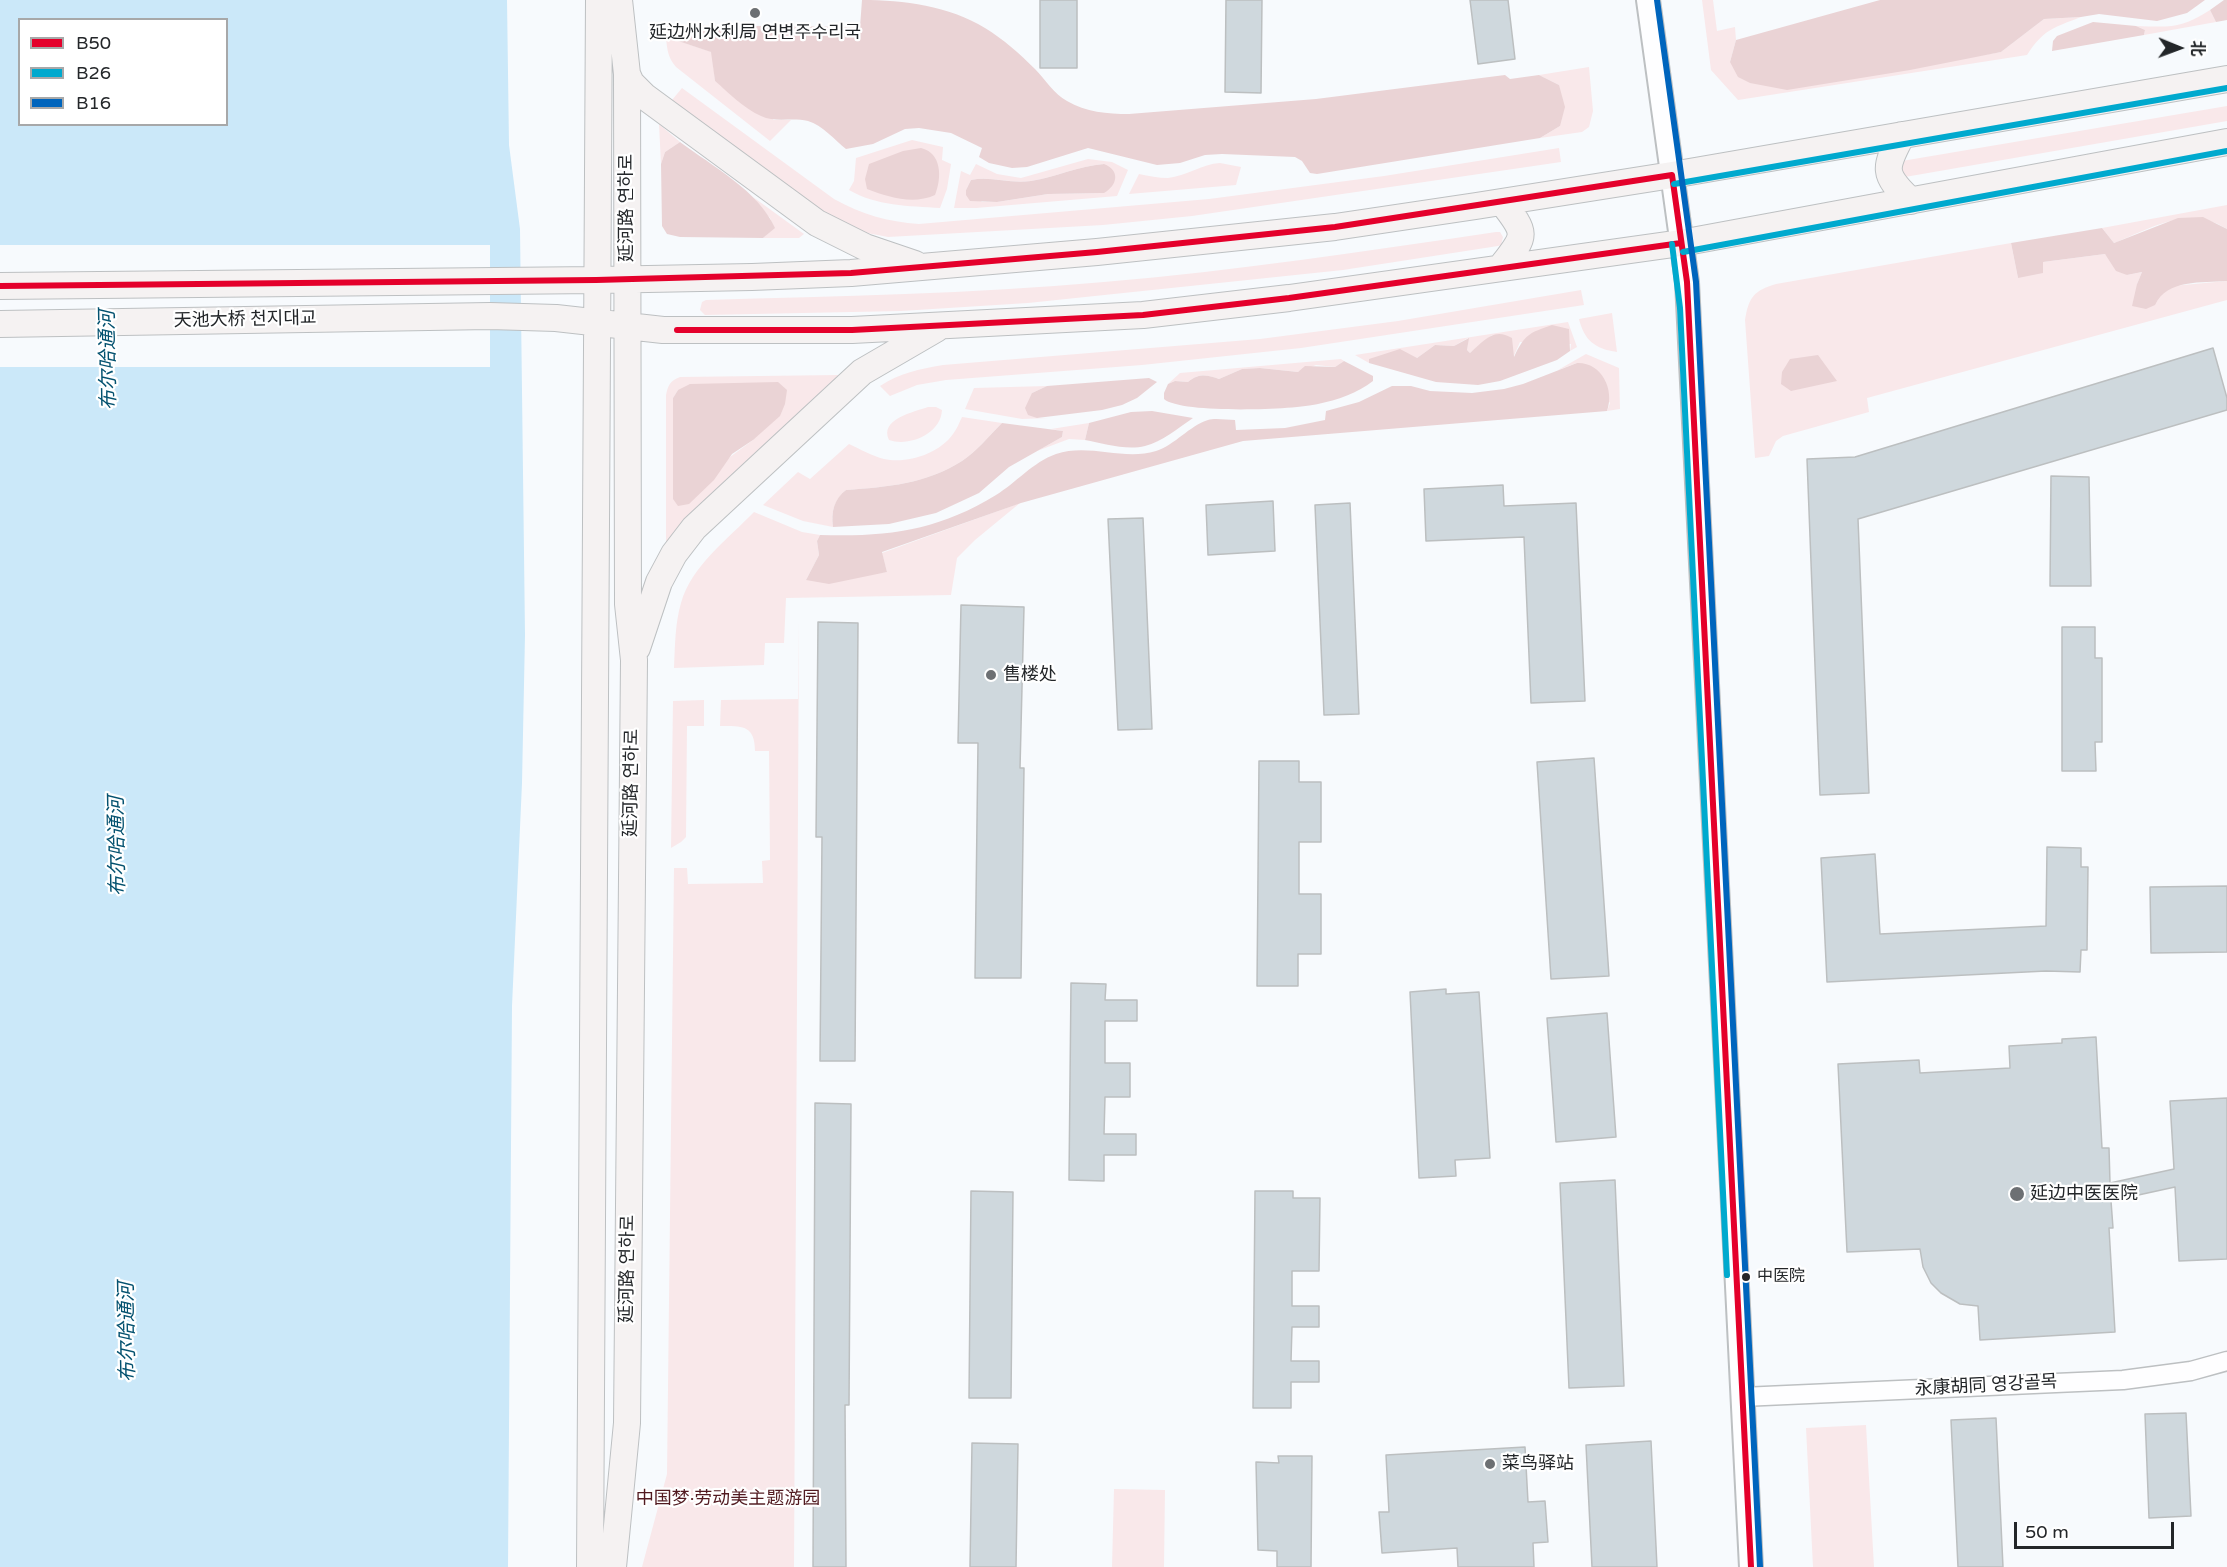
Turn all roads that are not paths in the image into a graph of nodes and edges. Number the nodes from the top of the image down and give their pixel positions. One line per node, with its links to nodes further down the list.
1 (599, 0): 15 (main road, 延河路 연하로)
2 (619, 0): 4 (main road, 延河路 연하로)
3 (1648, 0): 8 (street)
4 (627, 74): 13 (main road); 14 (main road, 延河路 연하로)
5 (2227, 79): 6 (main road, 天池大桥 천지대교)
6 (1902, 135): 8 (main road, 天池大桥 천지대교); 9 (main road)
7 (2227, 142): 9 (main road, 天池大桥 천지대교)
8 (1672, 175): 10 (main road, 天池大桥 천지대교); 11 (street)
9 (1911, 201): 11 (main road, 天池大桥 천지대교)
10 (1502, 202): 12 (main road); 13 (main road, 天池大桥 천지대교)
11 (1681, 243): 12 (main road, 天池大桥 천지대교); 23 (street)
12 (1501, 267): 20 (main road, 天池大桥 천지대교)
13 (927, 268): 14 (main road, 天池大桥 천지대교)
14 (627, 279): 15 (main road, 天池大桥 천지대교); 19 (main road, 延河路 연하로)
15 (596, 280): 16 (main road, 天池大桥 천지대교); 17 (main road, 延河路 연하로)
16 (0, 286)
17 (597, 322): 18 (main road, 天池大桥 천지대교); 19 (main road, 天池大桥 천지대교); 24 (main road, 延河路 연하로)
18 (0, 324)
19 (627, 326): 20 (main road, 天池大桥 천지대교); 21 (main road, 延河路 연하로)
20 (940, 326): 21 (main road)
21 (634, 660): 25 (main road, 延河路 연하로)
22 (2227, 1361): 23 (street, 永康胡同 영강골목)
23 (1742, 1397): 26 (street)
24 (590, 1567)
25 (613, 1567)
26 (1750, 1567)

